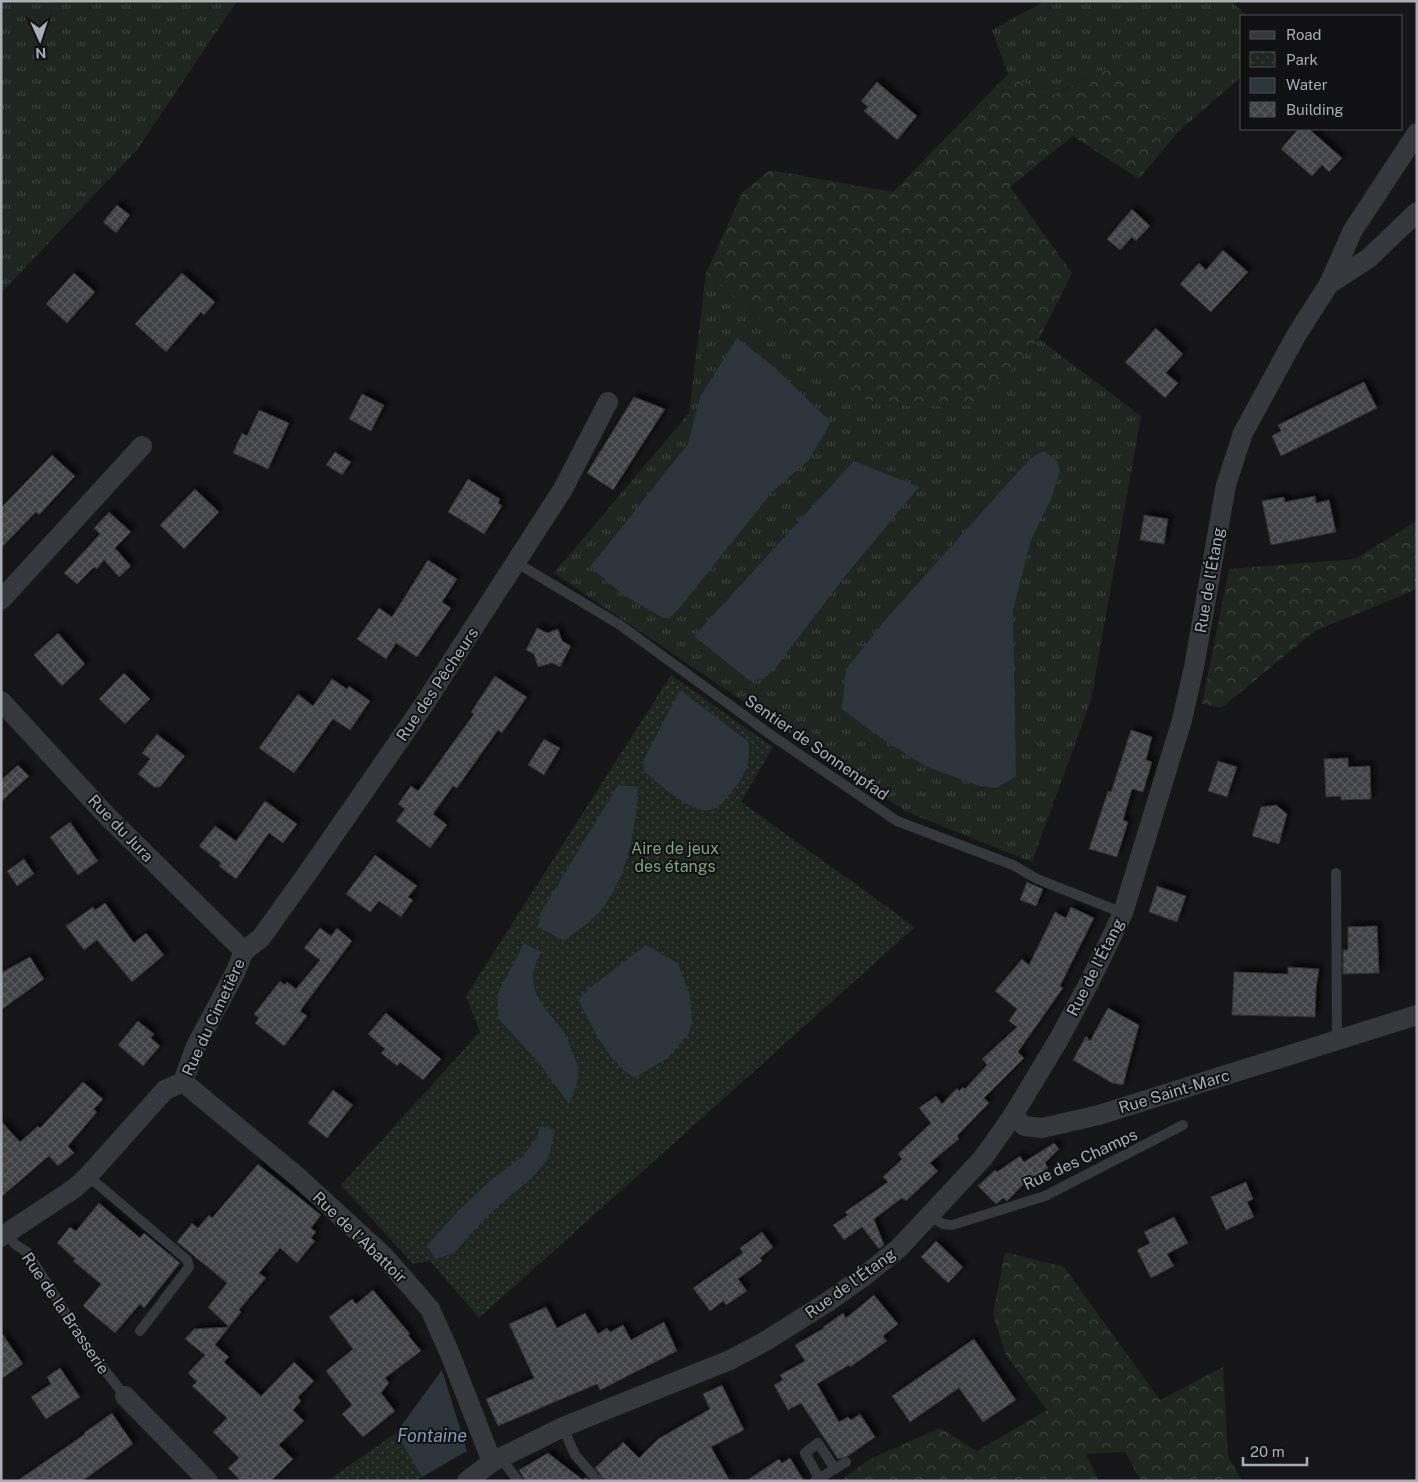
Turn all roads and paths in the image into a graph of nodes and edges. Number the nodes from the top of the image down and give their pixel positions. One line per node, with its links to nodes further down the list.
1 (1417, 133): 3 (street, Rue de l'Étang)
2 (1417, 212): 3 (street, Rue de l'Étang)
3 (1329, 284): 10 (street, Rue de l'Étang)
4 (608, 402): 6 (street, Rue des Pêcheurs)
5 (142, 446): 7 (street)
6 (516, 563): 10 (lane, Sentier de Sonnenpfad); 11 (street, Rue des Pêcheurs)
7 (1, 600)
8 (1, 701): 11 (street, Rue du Jura)
9 (1336, 873): 13 (lane)
10 (1123, 913): 15 (street, Rue de l'Étang)
11 (244, 951): 14 (street, Rue du Cimetière)
12 (1417, 1015): 13 (street, Rue Saint-Marc)
13 (1337, 1041): 15 (street, Rue Saint-Marc)
14 (183, 1082): 17 (street, Rue du Cimetière); 23 (street, Rue de l'Abattoir)
15 (1012, 1117): 18 (street, Rue de l'Étang)
16 (1183, 1125): 18 (lane, Rue des Champs)
17 (88, 1176): 19 (street, Rue du Cimetière); 20 (lane)
18 (930, 1216): 22 (street, Rue de l'Étang)
19 (4, 1235): 21 (lane, Rue de la Brasserie)
20 (140, 1331)
21 (125, 1396): 27 (street, Rue de la Brasserie)
22 (563, 1427): 23 (street, Rue de l'Étang); 30 (lane)
23 (496, 1460): 28 (street, Rue de l'Étang); 29 (lane)
24 (846, 1462): 25 (lane)
25 (835, 1469): 26 (lane); 26 (lane)
26 (817, 1479)
27 (208, 1481)
28 (467, 1481)
29 (518, 1481)
30 (598, 1481)

